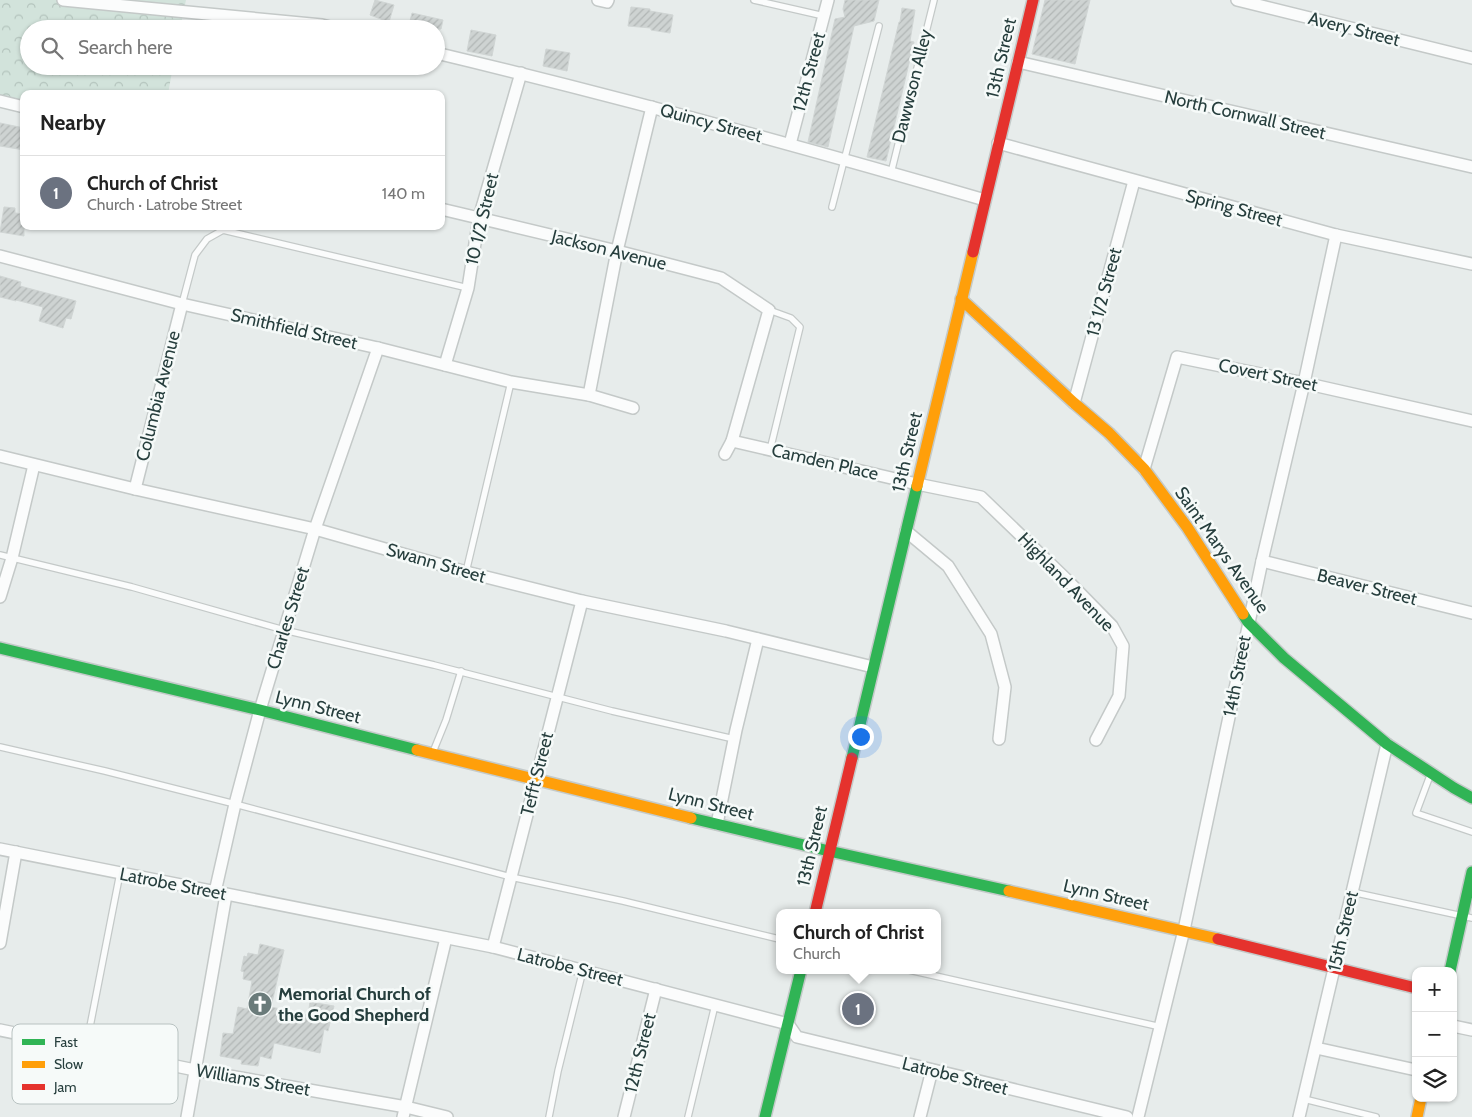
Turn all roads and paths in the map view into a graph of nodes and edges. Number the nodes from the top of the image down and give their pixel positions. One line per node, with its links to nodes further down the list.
1 (63, 0): 8 (street)
2 (754, 0): 7 (lane)
3 (828, 0): 7 (street, 12th Street)
4 (934, 0): 21 (lane, Dawwson Alley)
5 (1033, 0): 12 (street, 13th Street)
6 (1237, 0): 11 (street, Avery Street)
7 (824, 16): 18 (street, 12th Street)
8 (270, 20)
9 (879, 26): 19 (lane)
10 (445, 54): 13 (street, Quincy Street)
11 (1472, 58)
12 (1018, 62): 17 (street, 13th Street); 20 (street, North Cornwall Street)
13 (521, 73): 16 (street, Quincy Street); 26 (street, 10 1/2 Street)
14 (0, 100): 15 (street)
15 (20, 106)
16 (652, 108): 18 (street, Quincy Street); 28 (street)
17 (998, 143): 22 (street, Spring Street); 23 (street, 13th Street)
18 (790, 144): 19 (street, Quincy Street)
19 (843, 161): 21 (street, Quincy Street); 24 (lane)
20 (1472, 167)
21 (891, 173): 23 (street, Quincy Street)
22 (1134, 181): 27 (street, Spring Street); 40 (street, 13 1/2 Street)
23 (985, 200): 32 (street, 13th Street)
24 (832, 207)
25 (445, 210): 26 (street, Jackson Avenue)
26 (480, 218): 28 (street, Jackson Avenue); 31 (street, 10 1/2 Street)
27 (1336, 235): 30 (street, Spring Street); 38 (street, 14th Street)
28 (617, 251): 34 (street, Jackson Avenue); 39 (street)
29 (0, 256): 33 (street, Smithfield Street)
30 (1472, 264)
31 (468, 288): 33 (lane); 36 (street, 10 1/2 Street)
32 (961, 299): 40 (street, Saint Marys Avenue); 49 (street, 13th Street)
33 (182, 304): 35 (street, Smithfield Street); 50 (street, Columbia Avenue)
34 (769, 310): 43 (street); 44 (lane)
35 (378, 348): 36 (street, Smithfield Street); 51 (street, Charles Street)
36 (445, 365): 37 (street, Smithfield Street)
37 (511, 382): 39 (street, Smithfield Street); 56 (lane)
38 (1304, 383): 42 (street, Covert Street); 48 (street, Covert Street); 55 (street, 14th Street)
39 (589, 395): 41 (street, Smithfield Street)
40 (1074, 403): 48 (street, Saint Marys Avenue)
41 (633, 408)
42 (1472, 421)
43 (732, 441): 44 (street, Camden Place); 45 (street)
44 (770, 450): 49 (street, Camden Place)
45 (725, 454)
46 (0, 456): 47 (street, Swann Street)
47 (34, 465): 50 (street, Swann Street); 54 (street)
48 (1144, 469): 60 (street, Saint Marys Avenue)
49 (917, 484): 52 (street, 13th Street); 70 (street, Highland Avenue)
50 (135, 489): 51 (street, Swann Street)
51 (315, 529): 56 (street, Swann Street); 61 (street, Charles Street)
52 (906, 530): 64 (street, 13th Street); 69 (street)
53 (0, 555): 54 (lane)
54 (12, 558): 57 (street); 61 (lane)
55 (1262, 560): 59 (street, Beaver Street); 60 (street, 14th Street)
56 (466, 572): 58 (street, Swann Street)
57 (0, 597)
58 (582, 601): 62 (street, Swann Street); 66 (street, Tefft Street)
59 (1472, 613)
60 (1248, 622): 71 (street, Saint Marys Avenue); 91 (street, 14th Street)
61 (284, 630): 65 (lane); 67 (street, Charles Street)
62 (758, 639): 64 (street, Swann Street); 68 (street)
63 (0, 648): 67 (street, Lynn Street)
64 (873, 667): 81 (street, 13th Street)
65 (460, 671): 66 (lane); 73 (lane)
66 (557, 696): 68 (lane); 75 (street, Tefft Street)
67 (260, 710): 73 (street, Lynn Street); 77 (street, Charles Street)
68 (734, 739): 78 (street)
69 (999, 739)
70 (1096, 740)
71 (1388, 744): 74 (street, Saint Marys Avenue); 87 (street, 15th Street)
72 (0, 747): 77 (lane)
73 (433, 754): 75 (street, Lynn Street)
74 (1431, 773): 76 (street, Saint Marys Avenue); 79 (lane)
75 (535, 780): 78 (street, Lynn Street); 85 (street, Tefft Street)
76 (1472, 798)
77 (235, 804): 85 (lane); 88 (street, Charles Street)
78 (717, 824): 81 (street, Lynn Street)
79 (1472, 832)
80 (0, 849): 82 (street, Latrobe Street)
81 (829, 851): 89 (street, 13th Street); 91 (street, Lynn Street)
82 (16, 852): 84 (street, Latrobe Street); 94 (street)
83 (1472, 872): 86 (street)
84 (120, 873): 88 (street, Latrobe Street); 104 (lane)
85 (511, 877): 93 (lane); 95 (street, Tefft Street)
86 (1470, 890): 90 (street)
87 (1352, 892): 90 (lane); 96 (street, 15th Street)
88 (220, 893): 92 (street, Latrobe Street); 112 (street, Charles Street)
89 (815, 909)
90 (1467, 917): 97 (street)
91 (1184, 930): 96 (street, Lynn Street); 106 (street, 14th Street)
92 (446, 938): 95 (street, Latrobe Street); 116 (street)
93 (776, 938)
94 (0, 943)
95 (493, 947): 98 (street, Latrobe Street)
96 (1335, 967): 101 (street, Lynn Street); 109 (street, 15th Street)
97 (1451, 967)
98 (583, 970): 102 (street, Latrobe Street); 119 (lane)
99 (800, 974): 105 (street)
100 (927, 974): 106 (lane)
101 (1412, 987)
102 (656, 989): 103 (street, Latrobe Street); 120 (street, 12th Street)
103 (715, 1005): 105 (street, Latrobe Street); 121 (lane)
104 (91, 1024)
105 (788, 1024): 113 (street, Latrobe Street); 122 (street)
106 (1160, 1027): 125 (street, 14th Street)
107 (1457, 1027): 108 (street)
108 (1472, 1030)
109 (1316, 1048): 111 (street); 114 (street, 15th Street)
110 (178, 1067): 112 (street, Williams Street)
111 (1412, 1069)
112 (195, 1070): 116 (street, Williams Street); 117 (street, Charles Street)
113 (932, 1070): 123 (street); 124 (street, Latrobe Street)
114 (1304, 1099): 126 (street, 15th Street); 127 (lane)
115 (1420, 1102): 128 (street)
116 (404, 1112): 118 (street, Williams Street)
117 (187, 1117)
118 (447, 1117)
119 (549, 1117)
120 (624, 1117)
121 (688, 1117)
122 (765, 1117)
123 (920, 1117)
124 (1127, 1117)
125 (1138, 1117)
126 (1299, 1117)
127 (1376, 1117)
128 (1417, 1117)

